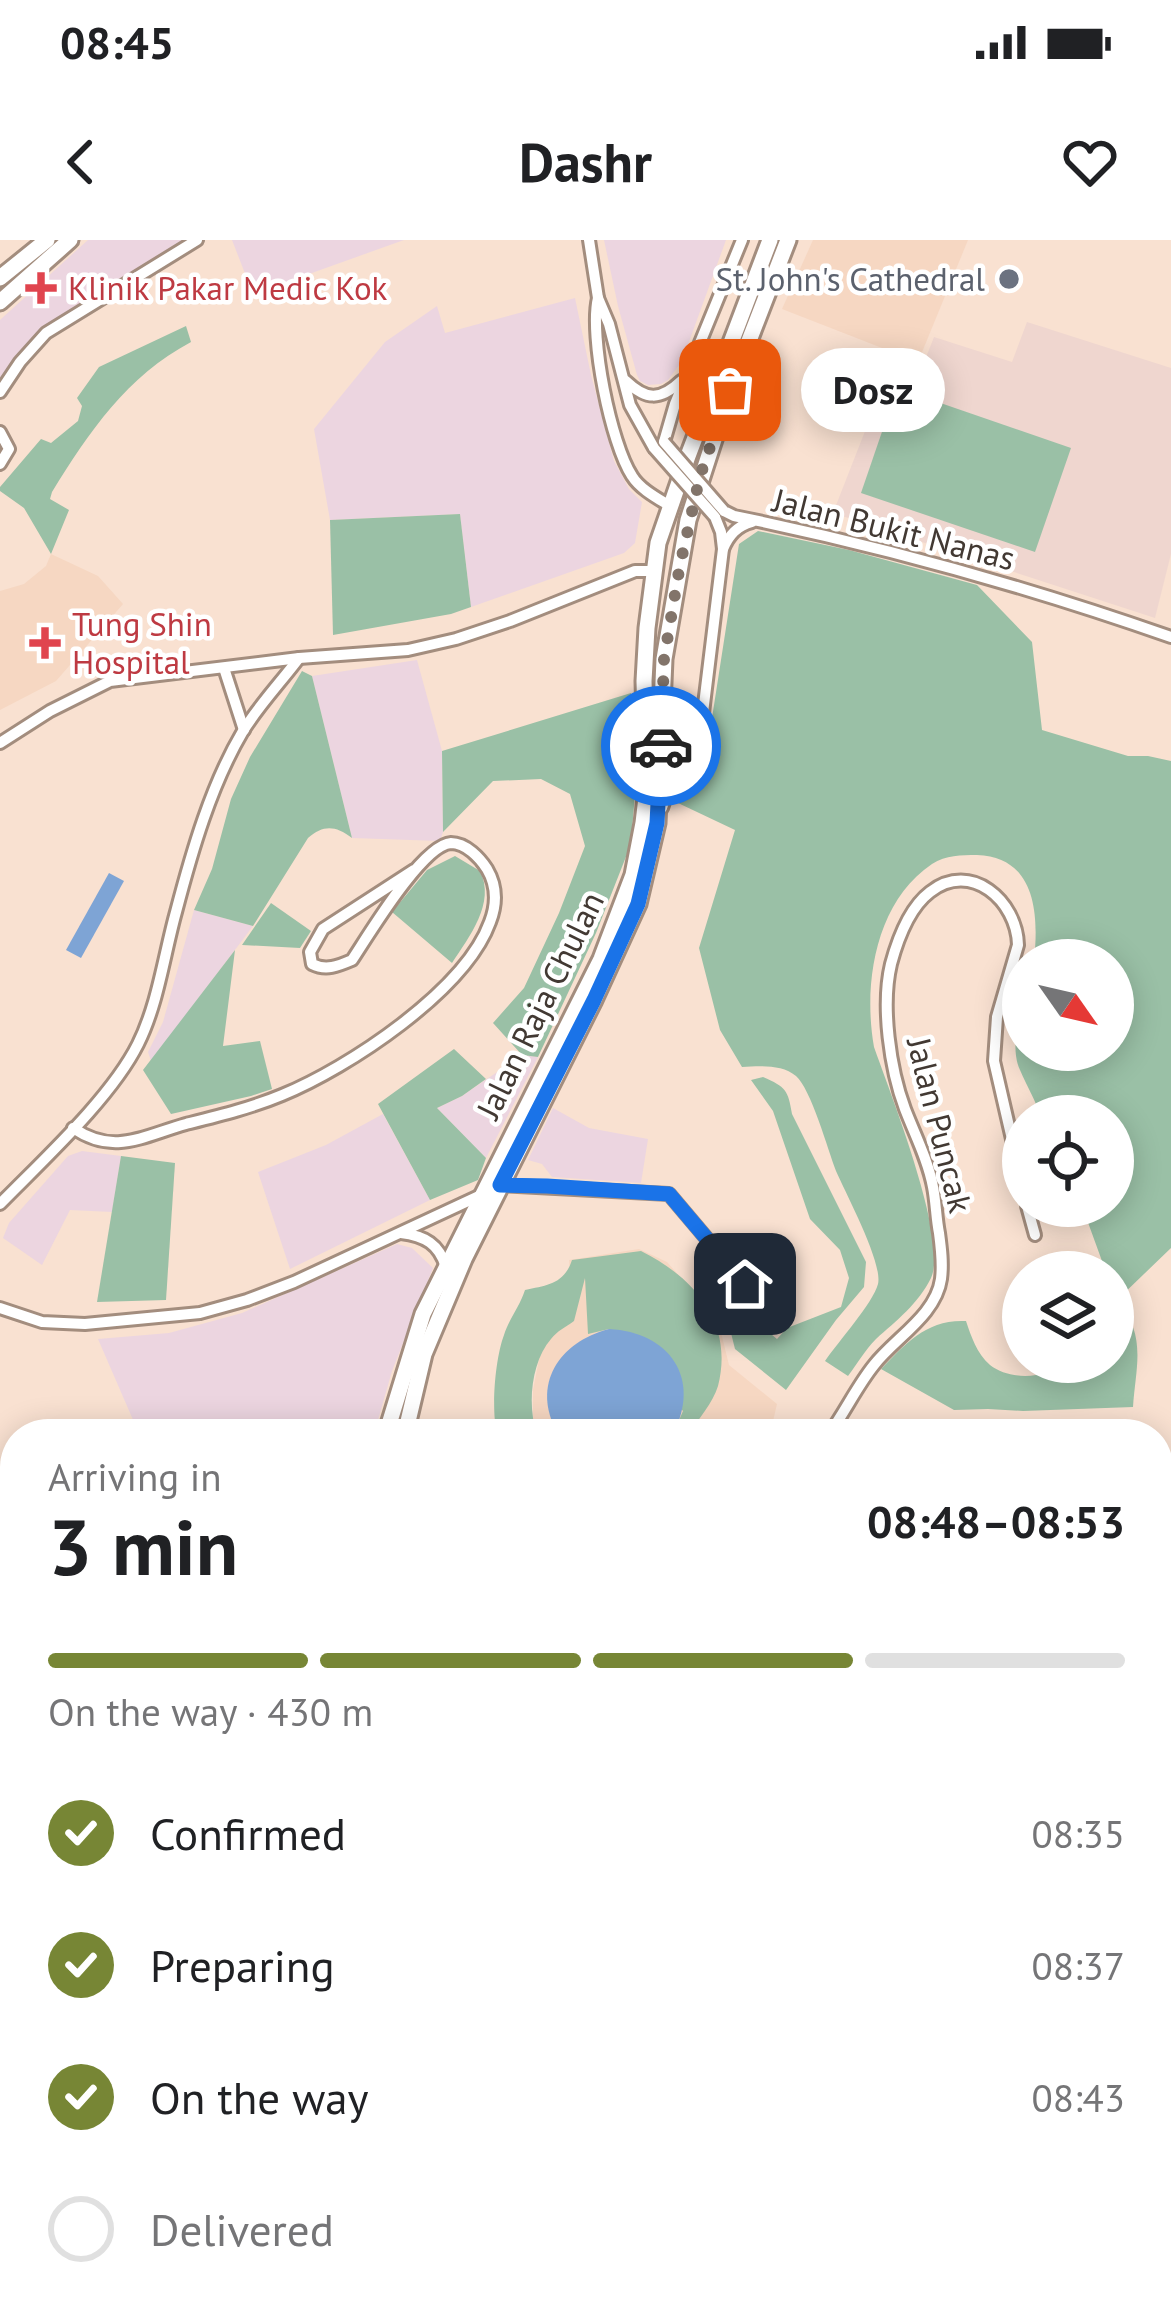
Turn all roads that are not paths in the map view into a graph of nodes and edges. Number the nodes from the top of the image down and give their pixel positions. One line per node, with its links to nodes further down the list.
1 (46, 240): 8 (main road)
2 (70, 240): 10 (main road)
3 (197, 240): 13 (street)
4 (590, 240): 9 (street)
5 (742, 240): 11 (street)
6 (770, 240): 17 (main road, Jalan Raja Chulan)
7 (788, 240): 19 (main road, Jalan Raja Chulan)
8 (0, 278)
9 (598, 298): 12 (street); 17 (street)
10 (0, 302)
11 (690, 370): 12 (street); 15 (street)
12 (624, 378): 15 (street)
13 (0, 392)
14 (0, 432): 16 (street)
15 (659, 445): 18 (street, bridge)
16 (0, 464)
17 (670, 506): 22 (main road, Jalan Raja Chulan)
18 (719, 514): 20 (street); 21 (street)
19 (688, 520): 22 (main road); 23 (main road, Jalan Raja Chulan)
20 (761, 520): 21 (street, Jalan Bukit Nanas); 24 (street, Jalan Bukit Nanas)
21 (723, 549): 29 (street)
22 (653, 571): 23 (main road); 25 (street); 36 (main road, Jalan Raja Chulan)
23 (667, 632): 27 (main road, Jalan Raja Chulan)
24 (1171, 637)
25 (299, 658): 26 (street); 28 (street)
26 (224, 668): 28 (street); 30 (street)
27 (663, 700): 29 (street); 31 (main road, Jalan Raja Chulan)
28 (244, 730): 34 (street)
29 (696, 733): 31 (street)
30 (0, 743)
31 (657, 823): 35 (main road, Jalan Raja Chulan)
32 (414, 870): 32 (street); 34 (street)
33 (1002, 1095): 46 (street, Jalan Puncak)
34 (73, 1128): 37 (street)
35 (500, 1185): 42 (street); 45 (main road, Jalan Raja Chulan)
36 (481, 1195): 39 (street); 41 (main road, Jalan Raja Chulan)
37 (0, 1204)
38 (1032, 1227): 40 (street, Jalan Puncak)
39 (398, 1232): 41 (street); 43 (street)
40 (1034, 1235)
41 (446, 1268): 44 (main road, Jalan Raja Chulan)
42 (757, 1298)
43 (0, 1308)
44 (390, 1419)
45 (409, 1419)
46 (839, 1419)

